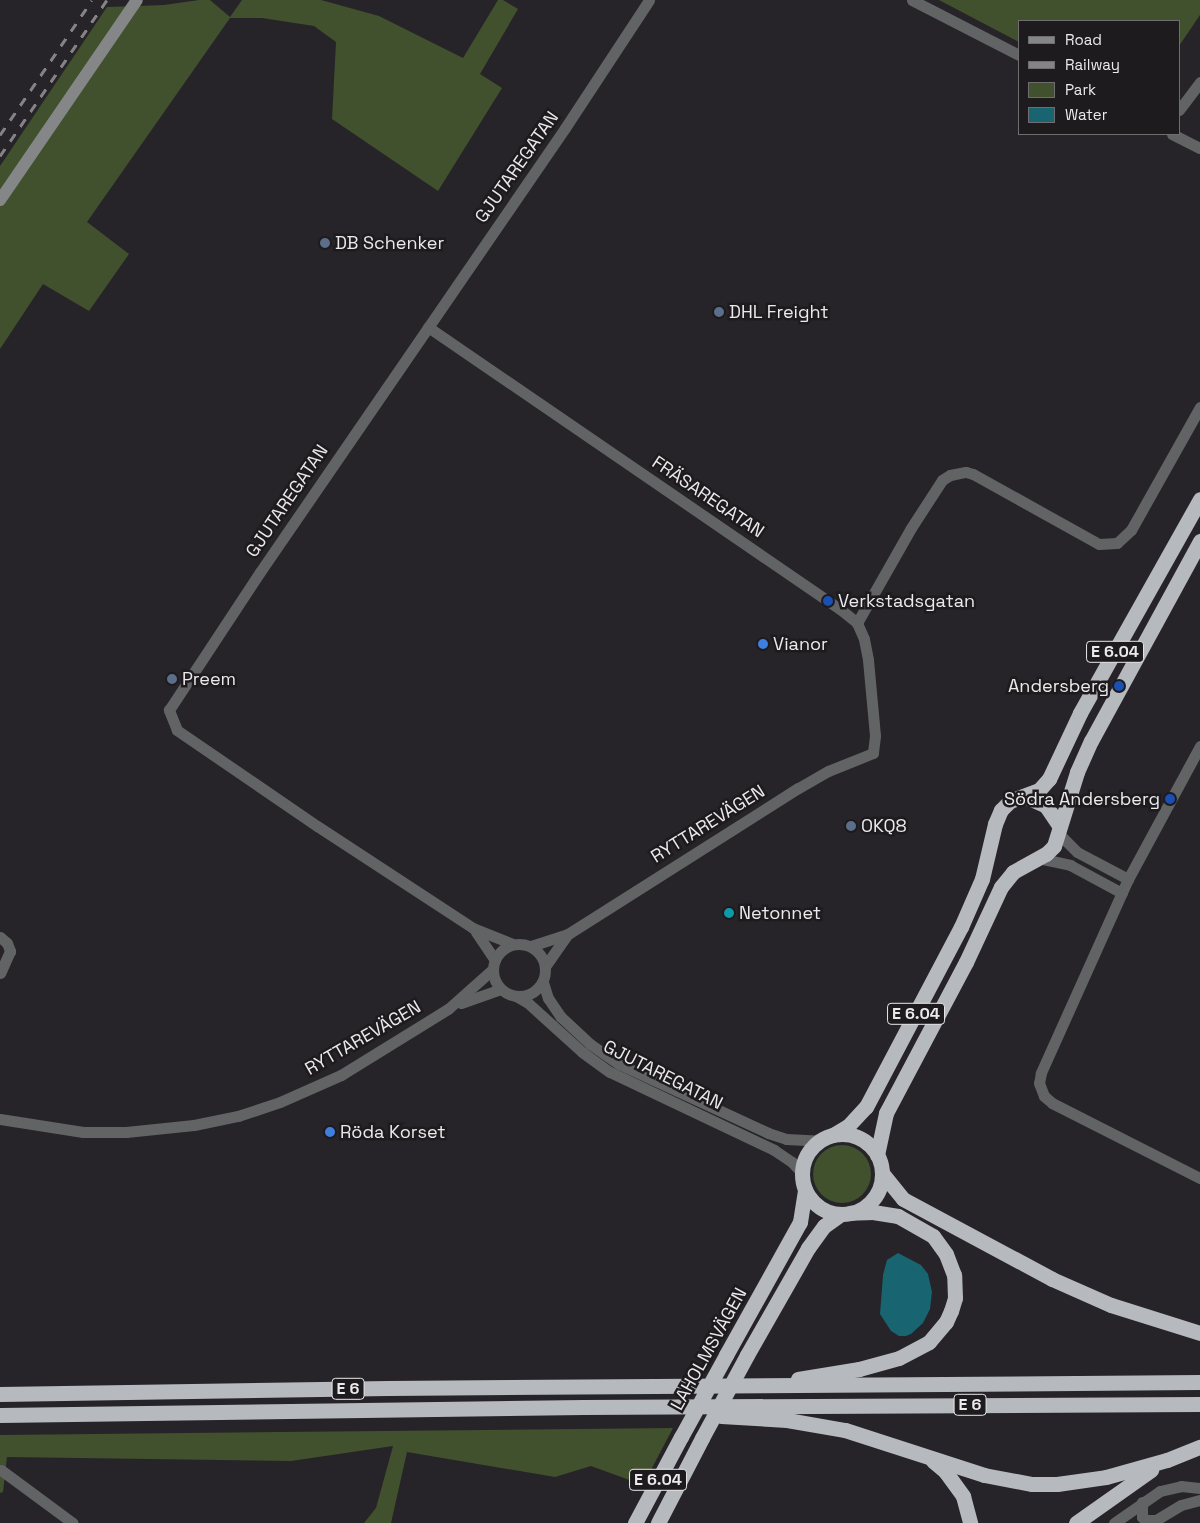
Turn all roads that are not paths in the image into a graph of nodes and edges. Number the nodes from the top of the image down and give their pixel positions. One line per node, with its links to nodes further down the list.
1 (136, 0): 9 (main road)
2 (649, 0): 10 (street, GJUTAREGATAN)
3 (912, 0): 4 (street)
4 (1018, 54)
5 (1200, 82): 6 (street)
6 (1180, 109)
7 (1174, 135): 8 (street)
8 (1200, 148)
9 (0, 200)
10 (428, 327): 14 (street, FRÄSAREGATAN); 21 (street, GJUTAREGATAN)
11 (1200, 407): 14 (street)
12 (1200, 499): 16 (highway, E 6.04)
13 (1200, 541): 17 (highway, E 6.04)
14 (857, 623): 22 (street, RYTTAREVÄGEN)
15 (1200, 746): 19 (street)
16 (1024, 796): 17 (highway); 34 (highway, E 6.04)
17 (1059, 830): 18 (highway, E 6.04); 19 (street)
18 (1038, 858): 20 (street); 35 (highway, E 6.04)
19 (1128, 879): 20 (street)
20 (1122, 893): 38 (street)
21 (473, 928): 24 (street, GJUTAREGATAN); 26 (street, GJUTAREGATAN)
22 (568, 934): 25 (street, RYTTAREVÄGEN); 27 (street, RYTTAREVÄGEN)
23 (0, 938): 28 (street)
24 (513, 944): 25 (street, RYTTAREVÄGEN); 26 (street, RYTTAREVÄGEN)
25 (531, 946): 27 (street)
26 (494, 964): 30 (street); 32 (street, RYTTAREVÄGEN)
27 (546, 965): 29 (street, RYTTAREVÄGEN)
28 (0, 973)
29 (543, 982): 31 (street); 34 (street, GJUTAREGATAN)
30 (501, 989): 31 (street); 32 (street, RYTTAREVÄGEN)
31 (516, 996): 36 (street, GJUTAREGATAN)
32 (448, 1008): 33 (street, RYTTAREVÄGEN)
33 (0, 1119)
34 (827, 1138): 35 (highway); 36 (highway)
35 (877, 1155): 37 (highway)
36 (802, 1173): 39 (highway, LAHOLMSVÄGEN)
37 (882, 1174): 40 (highway, LAHOLMSVÄGEN); 41 (highway)
38 (1200, 1178)
39 (805, 1189): 40 (highway); 56 (highway, LAHOLMSVÄGEN / E 6.04, bridge)
40 (846, 1214): 43 (highway); 57 (highway, LAHOLMSVÄGEN / E 6.04, bridge)
41 (1200, 1333)
42 (1200, 1382): 43 (highway, E 6)
43 (745, 1387): 44 (highway, E 6)
44 (0, 1394)
45 (1200, 1404): 46 (highway, E 6)
46 (583, 1407): 47 (highway, E 6); 49 (highway)
47 (0, 1415)
48 (1200, 1448): 50 (highway)
49 (927, 1457): 50 (highway); 58 (highway)
50 (1166, 1460): 59 (highway)
51 (1, 1470): 55 (street)
52 (1200, 1488): 54 (street)
53 (1200, 1500): 54 (street)
54 (1142, 1502): 60 (street)
55 (73, 1523)
56 (635, 1523)
57 (658, 1523)
58 (970, 1523)
59 (1076, 1523)
60 (1114, 1523)

